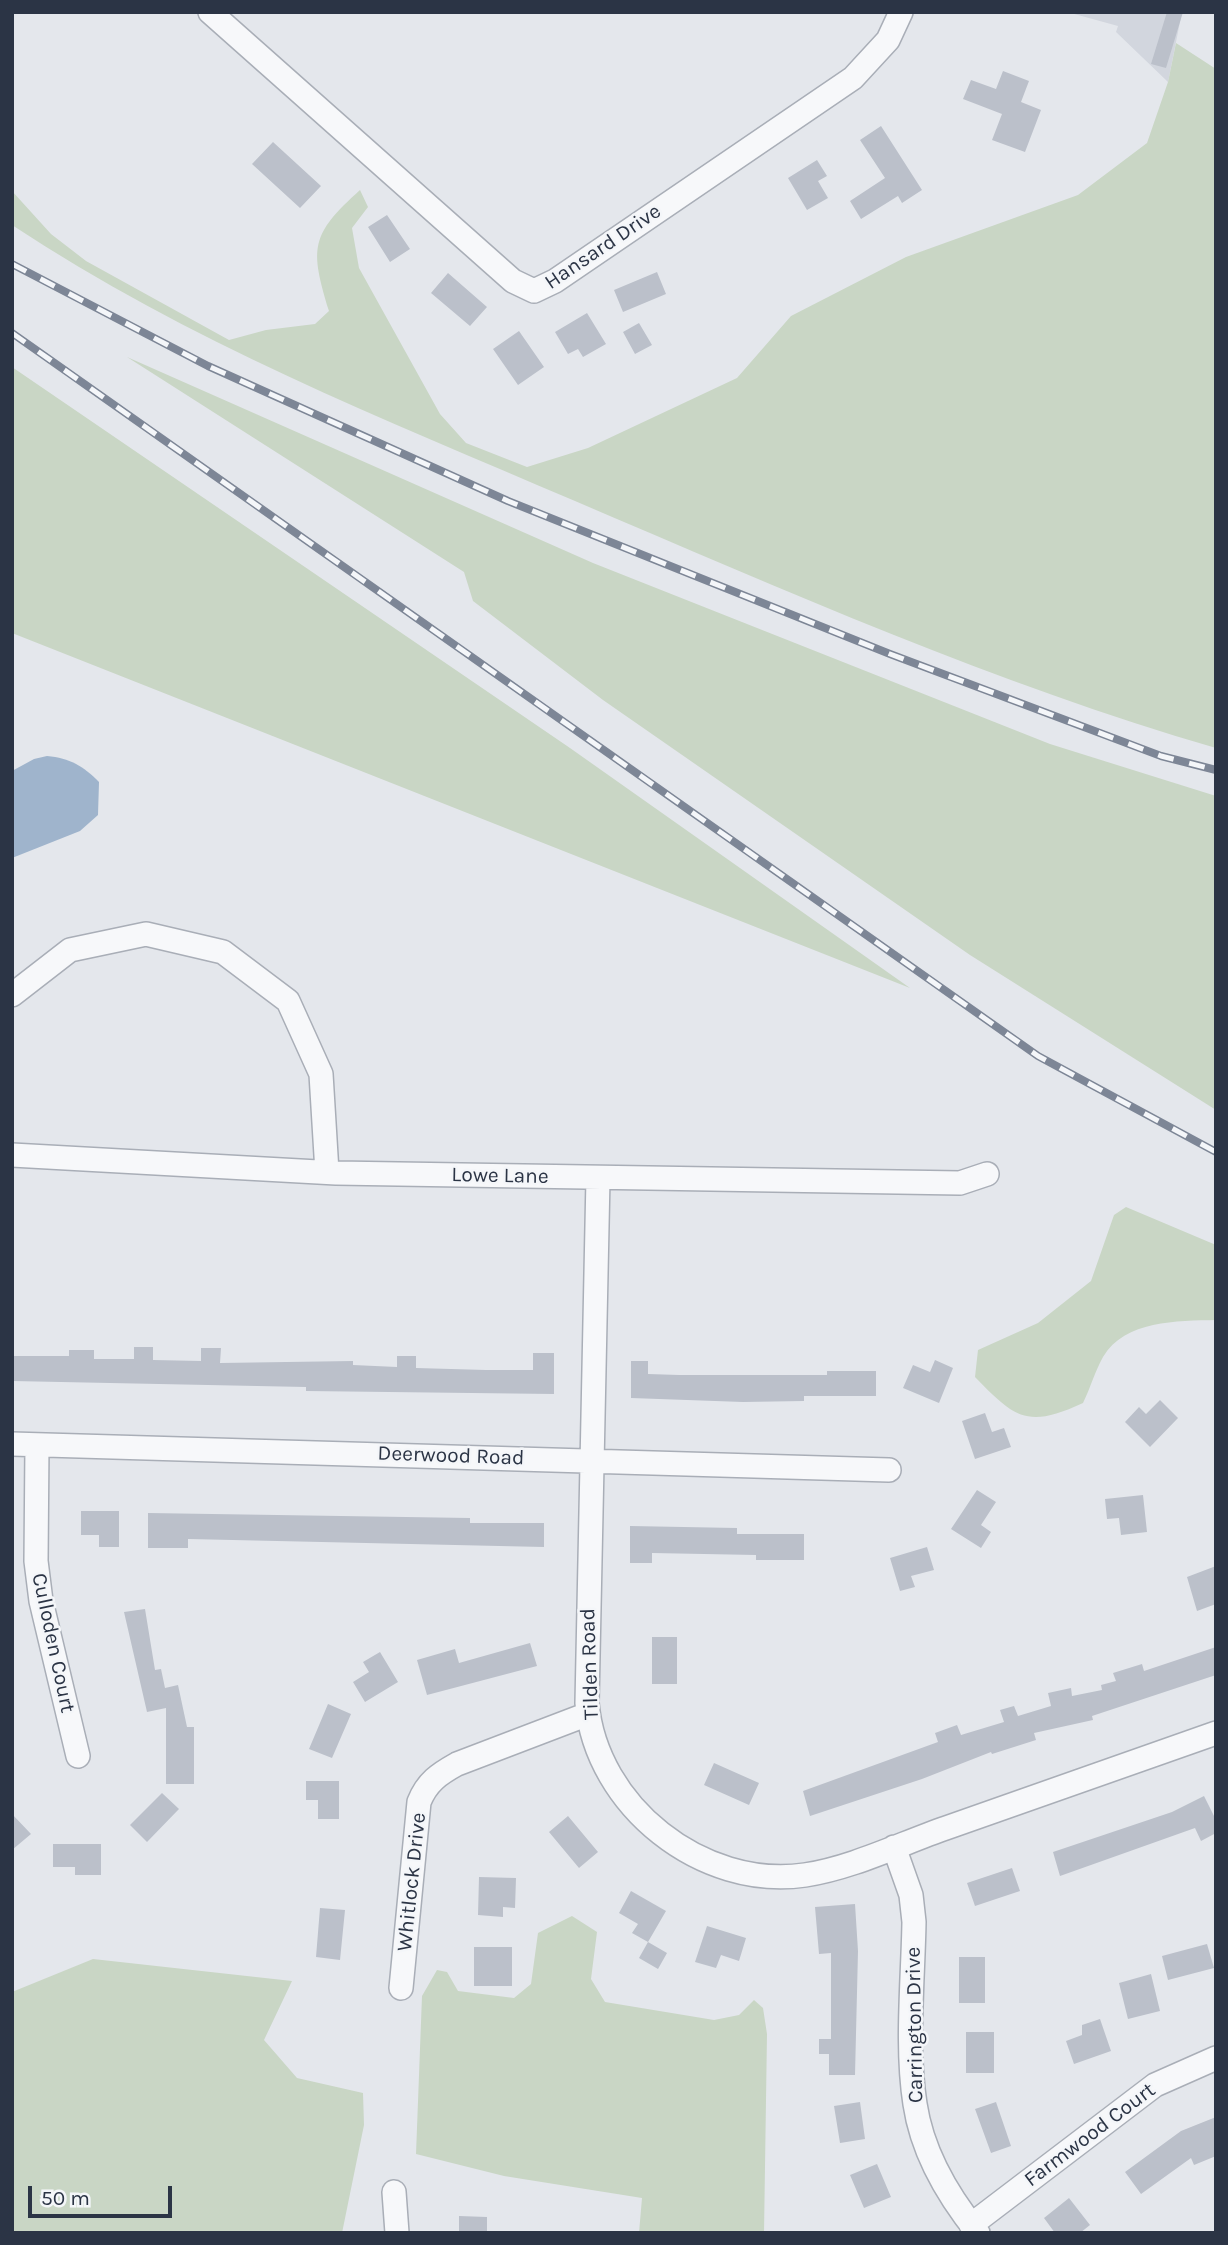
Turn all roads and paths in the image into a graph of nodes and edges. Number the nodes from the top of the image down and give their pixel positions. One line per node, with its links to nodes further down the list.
1 (210, 12): 2 (street, Hansard Drive)
2 (901, 12)
3 (12, 995): 5 (street)
4 (12, 1155): 5 (street, Lowe Lane)
5 (327, 1172): 7 (street, Lowe Lane)
6 (987, 1174): 7 (street, Lowe Lane)
7 (598, 1178): 10 (street, Tilden Road)
8 (12, 1444): 9 (street, Deerwood Road)
9 (37, 1445): 10 (street, Deerwood Road); 14 (street, Culloden Court)
10 (591, 1460): 11 (street, Deerwood Road); 12 (street, Tilden Road)
11 (889, 1470)
12 (588, 1714): 15 (street, Tilden Road); 16 (street, Whitlock Drive)
13 (1216, 1733): 15 (street, Tilden Road)
14 (79, 1756)
15 (894, 1847): 19 (street, Carrington Drive)
16 (401, 1989)
17 (1216, 2058): 19 (street, Farmwood Court)
18 (394, 2192): 20 (street)
19 (974, 2229)
20 (397, 2233)

